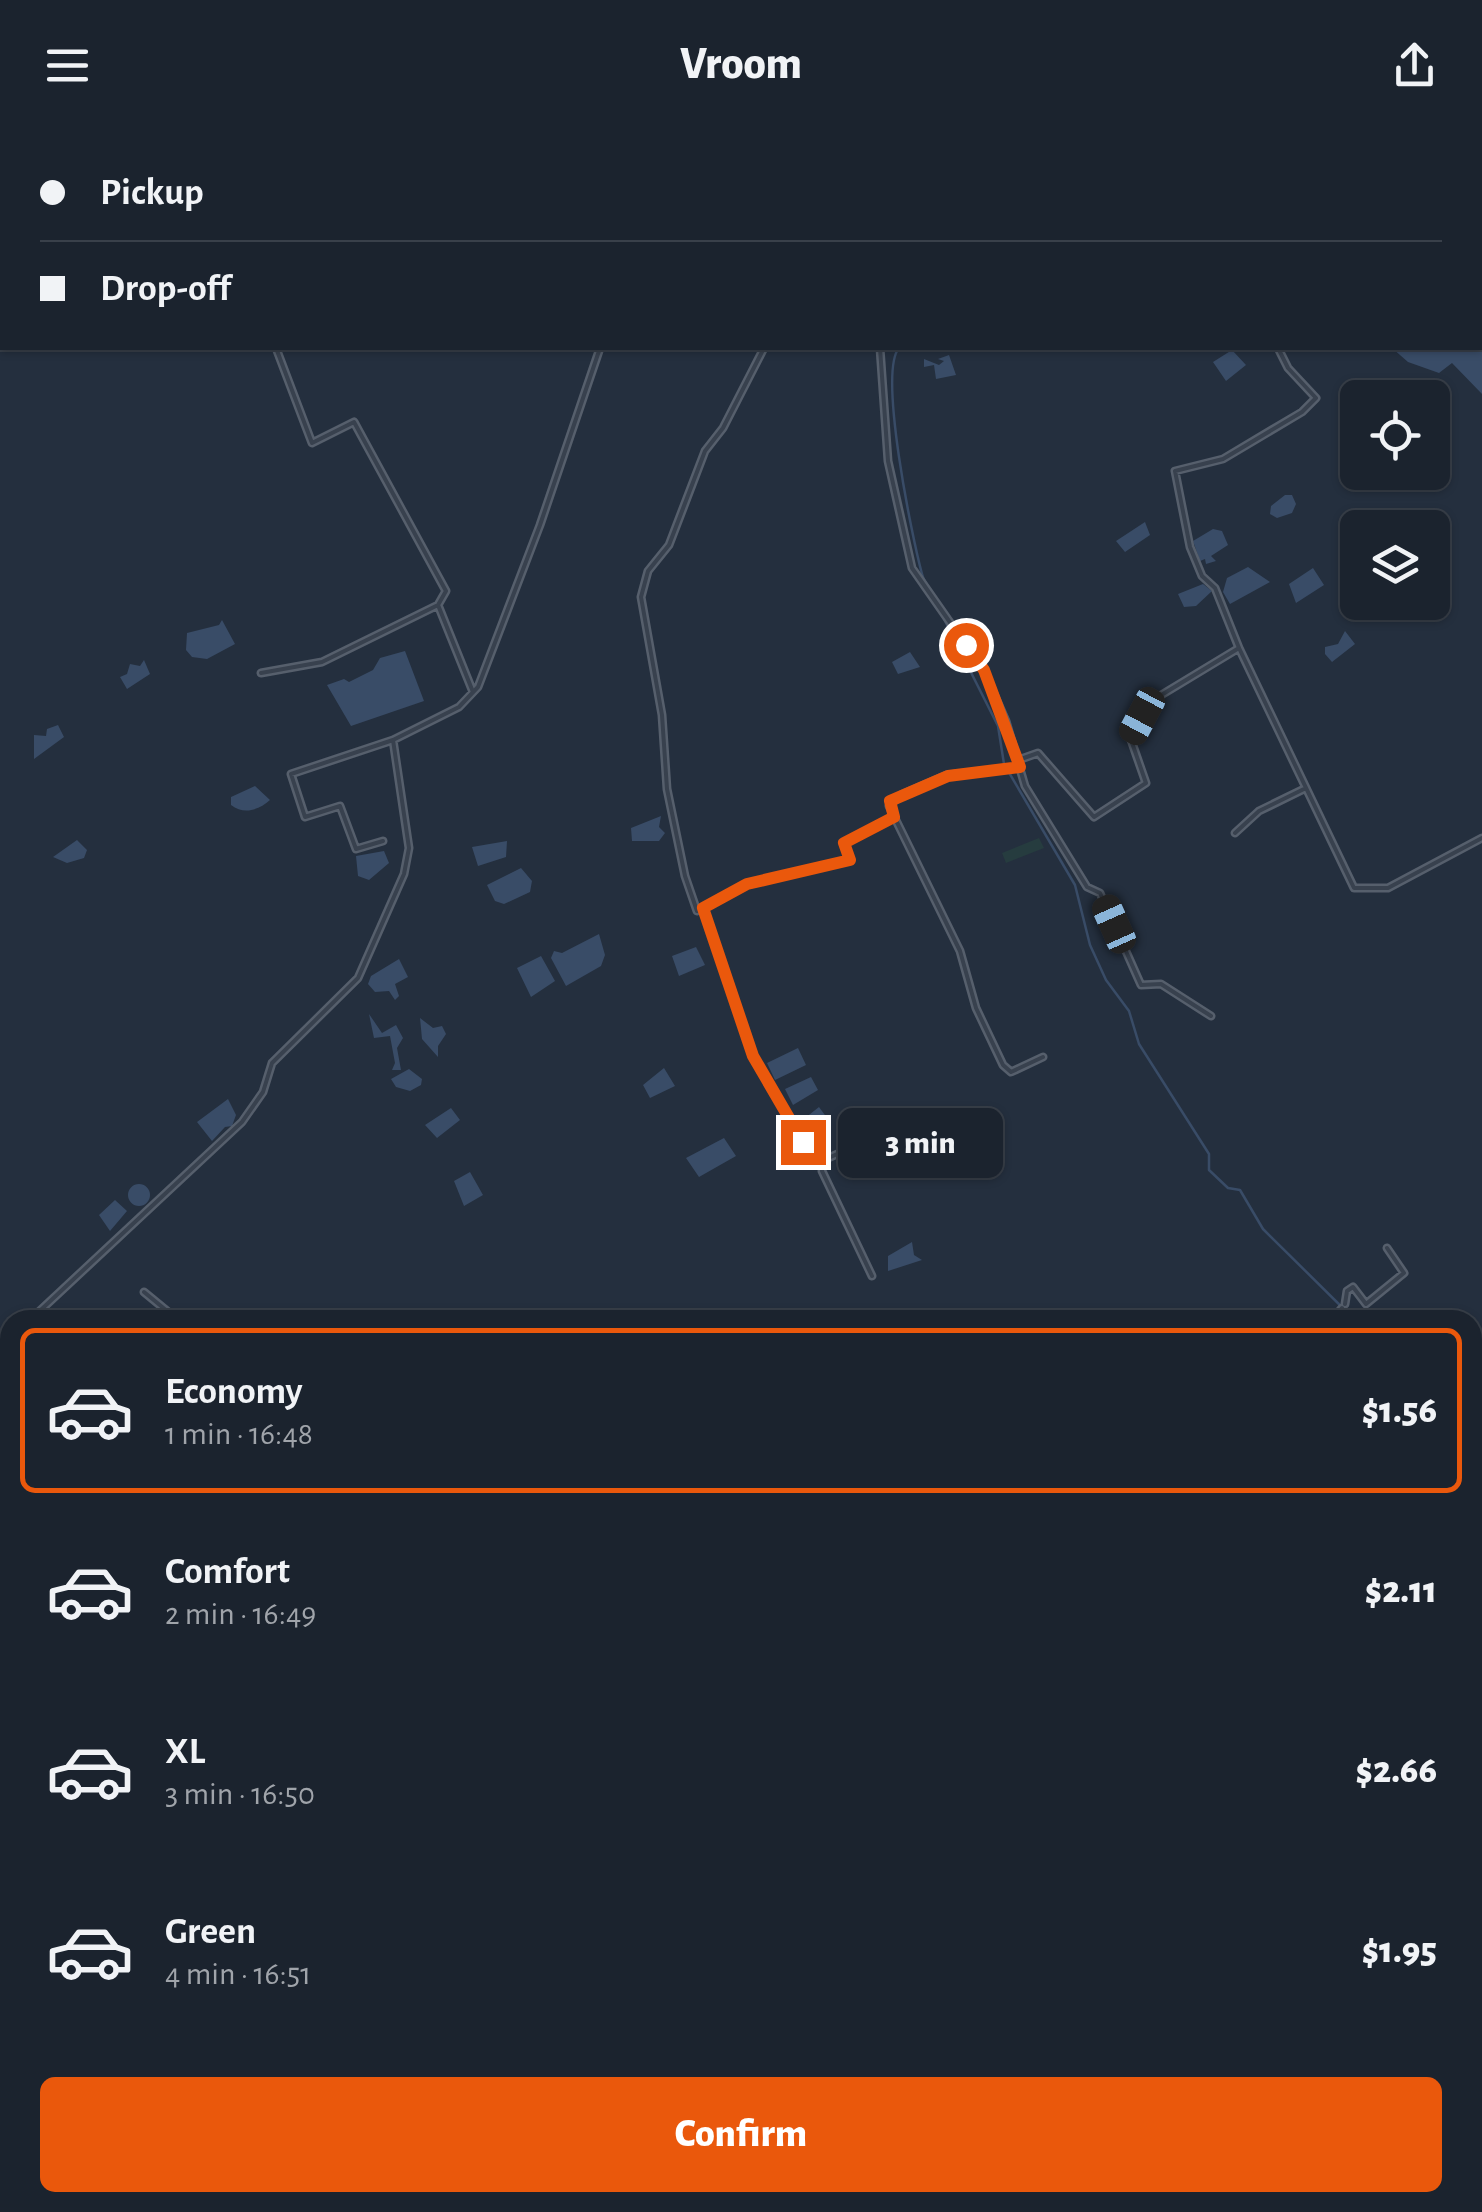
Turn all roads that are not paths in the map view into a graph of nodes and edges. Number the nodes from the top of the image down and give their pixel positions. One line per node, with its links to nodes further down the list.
1 (277, 350): 6 (street)
2 (599, 350): 9 (street)
3 (763, 350): 18 (street)
4 (880, 350): 11 (street)
5 (1279, 350): 7 (street)
6 (438, 605): 8 (street); 9 (street)
7 (1239, 648): 11 (street); 13 (street)
8 (261, 673)
9 (473, 692): 10 (street)
10 (393, 740): 17 (street); 26 (street)
11 (1019, 760): 12 (street)
12 (1020, 767): 14 (street); 19 (street)
13 (1306, 788): 15 (street); 16 (street)
14 (894, 817): 20 (street); 22 (street)
15 (1235, 832)
16 (1482, 838)
17 (382, 840)
18 (697, 911)
19 (1211, 1016)
20 (1043, 1056)
21 (890, 1117): 24 (street)
22 (823, 1132)
23 (1387, 1248): 28 (street)
24 (872, 1276)
25 (144, 1292): 27 (street)
26 (41, 1310)
27 (166, 1310)
28 (1341, 1310)

